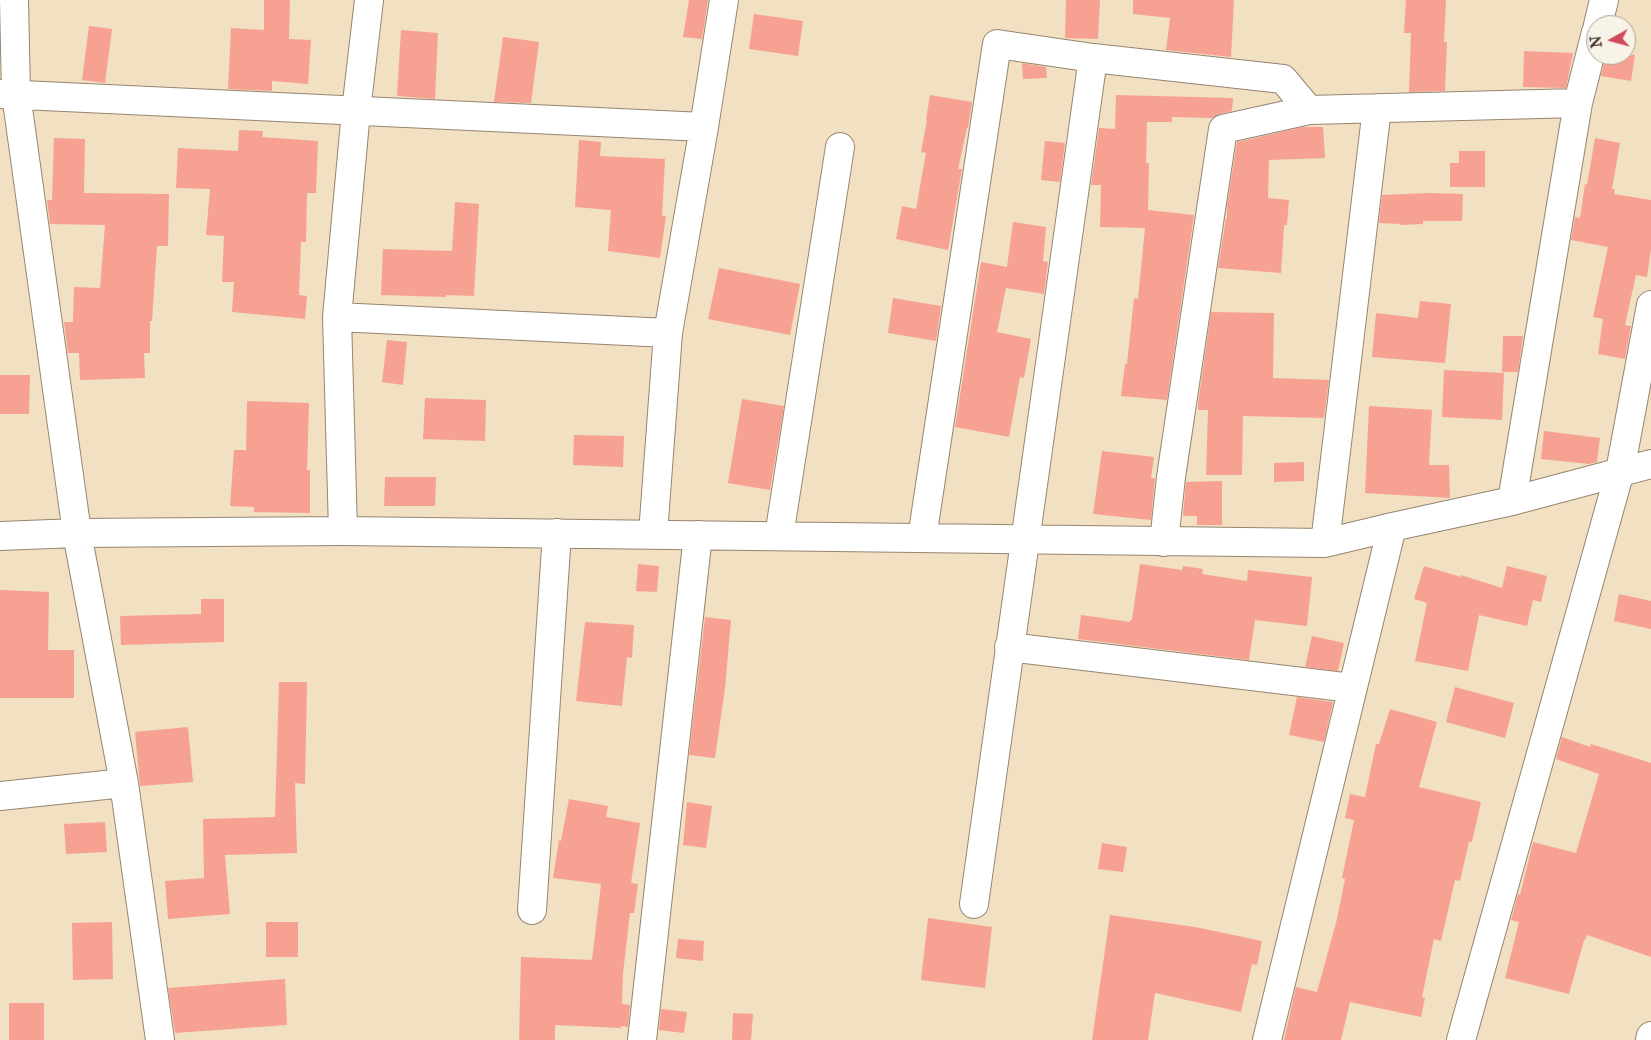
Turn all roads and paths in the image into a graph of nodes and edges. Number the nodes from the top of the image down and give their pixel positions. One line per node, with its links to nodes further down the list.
1 (14, 0): 8 (street)
2 (368, 0): 12 (street)
3 (724, 0): 13 (street)
4 (1604, 0): 5 (street)
5 (1600, 15)
6 (1093, 58): 11 (street); 29 (street); 30 (street)
7 (1588, 65): 9 (street)
8 (8, 94): 12 (street); 23 (street)
9 (1578, 103): 10 (street); 20 (street)
10 (1377, 108): 11 (street); 32 (street)
11 (1308, 110): 31 (street)
12 (356, 111): 13 (street); 16 (street)
13 (704, 127): 17 (street)
14 (840, 147): 28 (street)
15 (1651, 305): 19 (street)
16 (337, 317): 17 (street); 22 (street)
17 (668, 333): 25 (street)
18 (1651, 464): 19 (street)
19 (1620, 471): 20 (street); 43 (street)
20 (1512, 502): 21 (street)
21 (1392, 527): 32 (street); 34 (street)
22 (344, 531): 23 (street); 24 (street)
23 (77, 533): 27 (street); 35 (street)
24 (557, 534): 25 (street); 38 (street)
25 (653, 534): 26 (street)
26 (698, 535): 28 (street); 41 (street)
27 (0, 536)
28 (779, 536): 29 (street)
29 (922, 538): 30 (street)
30 (1024, 540): 31 (street); 33 (street)
31 (1164, 542): 32 (street)
32 (1325, 543)
33 (1009, 647): 34 (street); 37 (street)
34 (1352, 688): 42 (street)
35 (124, 783): 36 (street); 40 (street)
36 (0, 796)
37 (974, 904)
38 (532, 910)
39 (1651, 1036): 44 (street)
40 (160, 1040)
41 (642, 1040)
42 (1267, 1040)
43 (1461, 1040)
44 (1650, 1040)

